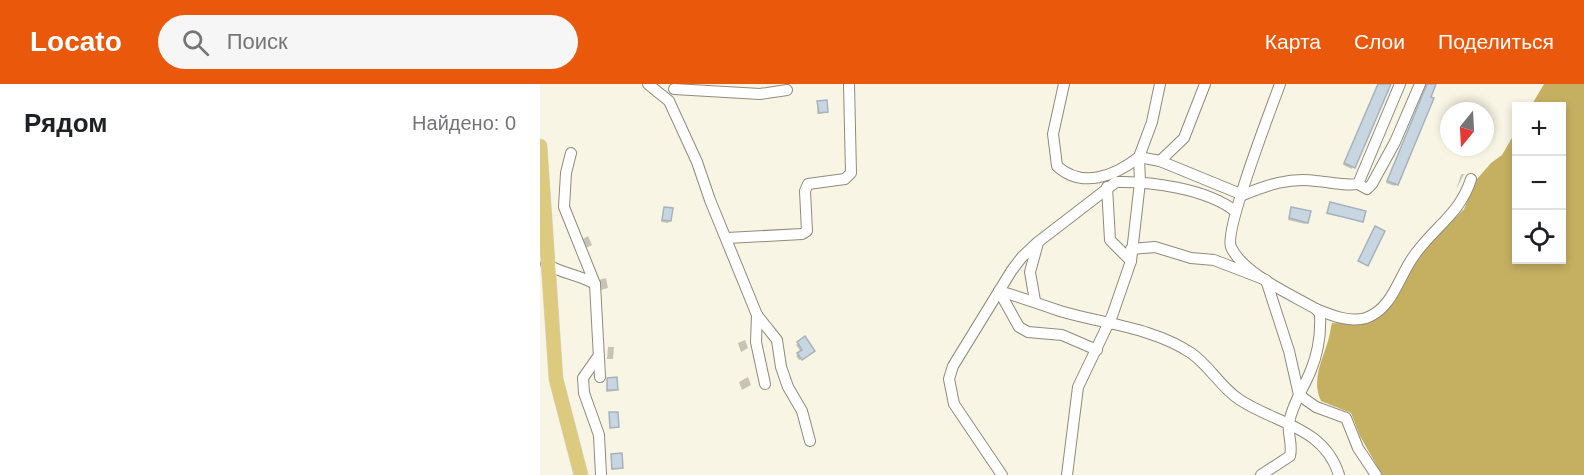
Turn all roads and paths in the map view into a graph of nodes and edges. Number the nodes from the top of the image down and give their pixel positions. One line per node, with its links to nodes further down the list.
1 (648, 84): 11 (street)
2 (849, 84): 23 (street)
3 (1064, 84): 14 (street)
4 (1160, 84): 14 (street)
5 (1205, 84): 15 (street)
6 (1280, 84): 21 (street)
7 (1400, 84): 18 (street)
8 (1420, 84): 18 (street)
9 (674, 87): 10 (street); 11 (street)
10 (787, 90)
11 (669, 101): 23 (street)
12 (540, 146): 20 (main road)
13 (571, 153): 29 (street)
14 (1139, 157): 15 (street); 17 (street)
15 (1160, 161): 21 (street)
16 (1471, 179): 32 (street)
17 (1140, 182): 19 (street); 22 (street); 25 (street)
18 (1358, 184): 21 (street)
19 (1107, 187): 24 (street); 26 (street)
20 (541, 194): 27 (main road)
21 (1243, 195): 22 (street)
22 (1235, 211): 28 (street)
23 (727, 238): 33 (street)
24 (1038, 242): 30 (street); 31 (street)
25 (1131, 249): 26 (street); 28 (street)
26 (1131, 261): 34 (street)
27 (546, 264): 29 (street); 42 (main road)
28 (1266, 279): 32 (street); 39 (street)
29 (595, 284): 36 (street)
30 (999, 291): 31 (street); 35 (street); 44 (street)
31 (1035, 301): 34 (street)
32 (1316, 309): 39 (street)
33 (756, 315): 38 (street); 41 (street)
34 (1110, 321): 35 (street); 40 (street)
35 (1096, 350): 45 (street)
36 (597, 358): 37 (street); 43 (street)
37 (600, 377)
38 (765, 384)
39 (1299, 395): 40 (street); 48 (street)
40 (1288, 425): 46 (street); 47 (street)
41 (810, 441)
42 (581, 475)
43 (601, 475)
44 (1002, 475)
45 (1067, 475)
46 (1262, 475)
47 (1339, 475)
48 (1376, 475)

